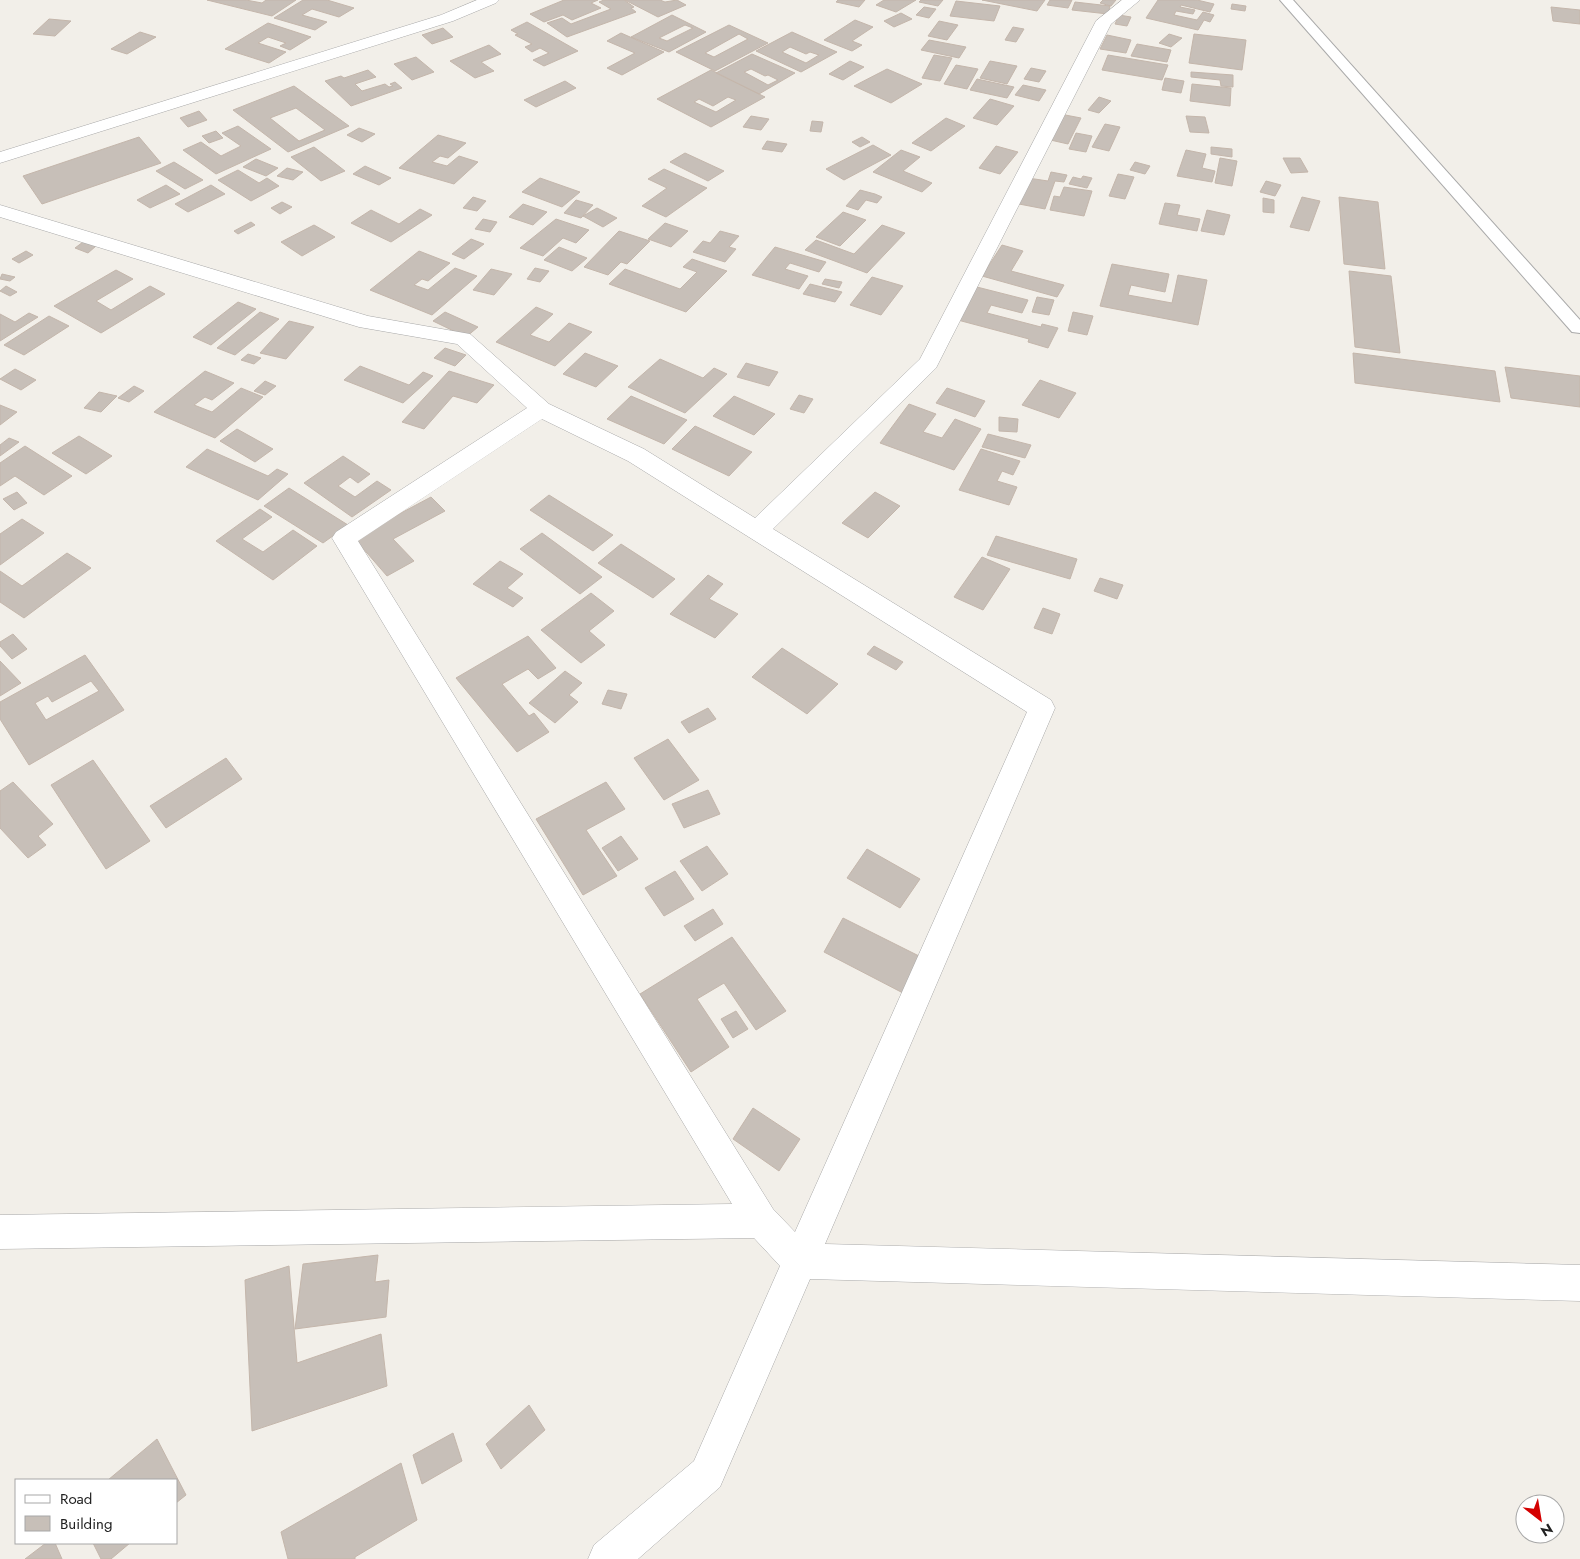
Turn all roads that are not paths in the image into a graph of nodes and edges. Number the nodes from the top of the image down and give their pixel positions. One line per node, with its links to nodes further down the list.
1 (491, 0): 4 (street)
2 (1132, 0): 8 (street)
3 (1286, 0): 6 (lane)
4 (0, 158)
5 (0, 211): 7 (street)
6 (1578, 328)
7 (541, 408): 8 (street); 9 (street)
8 (757, 530): 11 (street)
9 (761, 1221): 10 (street); 11 (street)
10 (0, 1232)
11 (799, 1261): 12 (street); 13 (street)
12 (1580, 1283)
13 (608, 1559)

